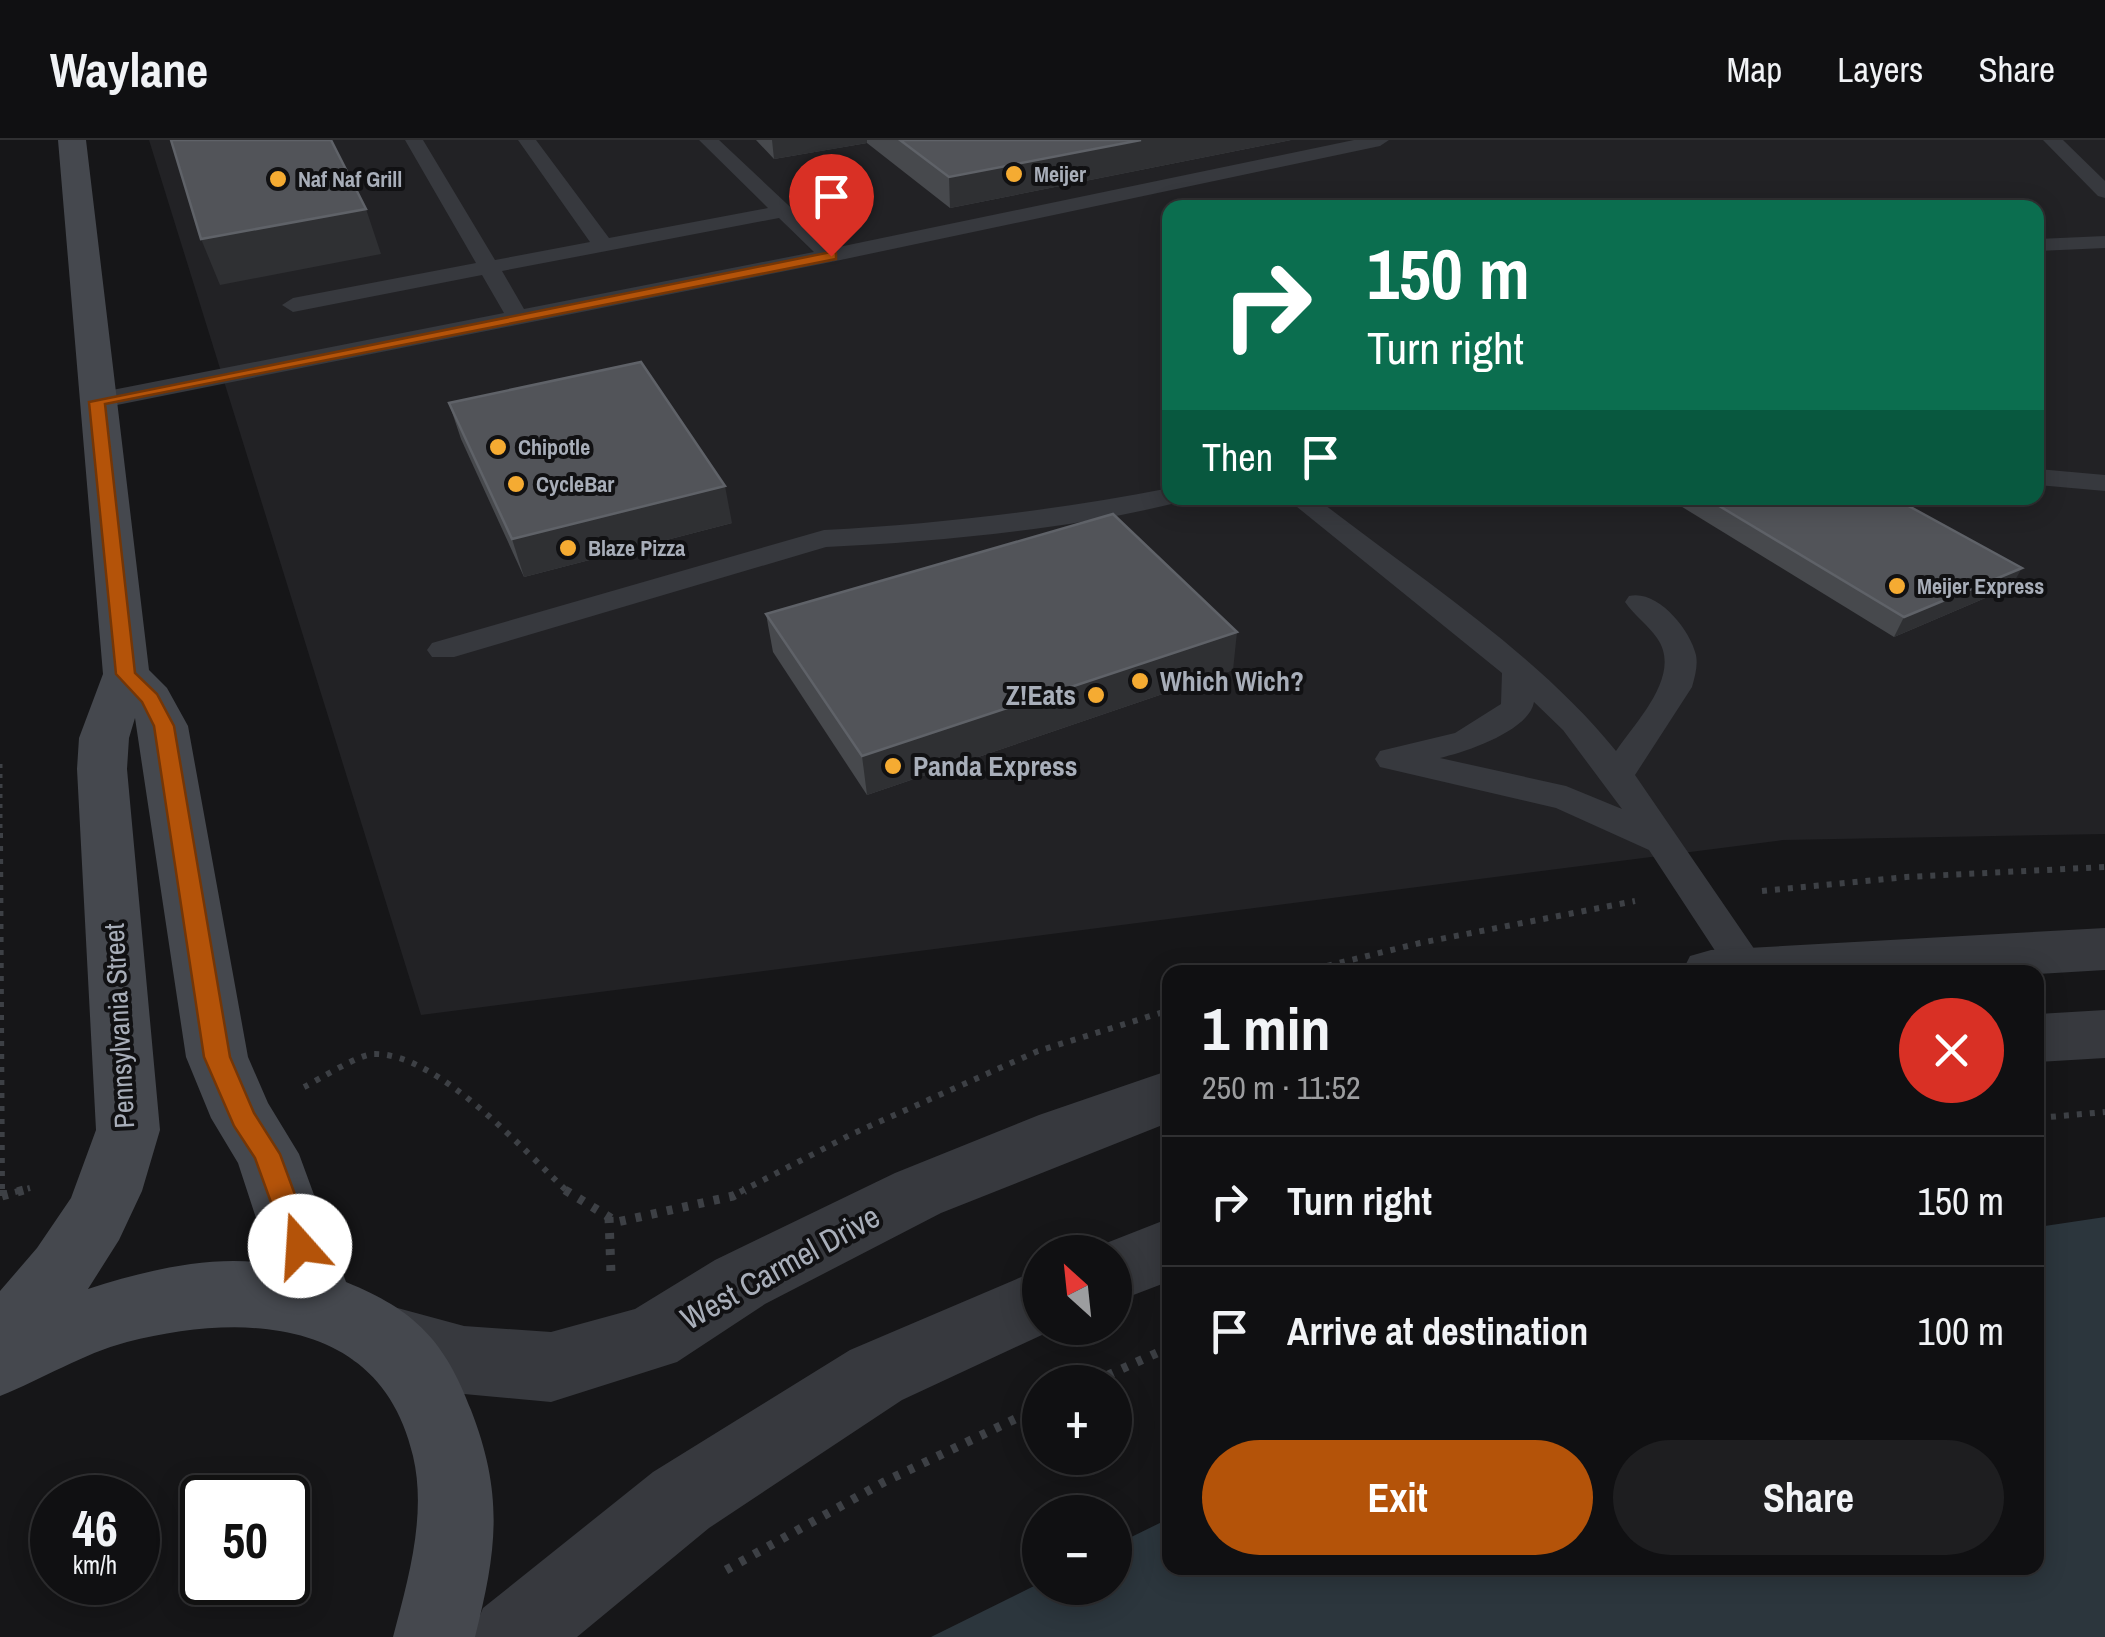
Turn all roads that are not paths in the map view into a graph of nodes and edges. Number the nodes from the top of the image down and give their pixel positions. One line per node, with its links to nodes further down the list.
1 (72, 140): 16 (main road, Pennsylvania Street)
2 (414, 140): 13 (lane)
3 (527, 140): 10 (lane)
4 (708, 140): 8 (lane)
5 (1380, 140): 12 (lane)
6 (2052, 140): 7 (lane)
7 (2105, 192)
8 (783, 211): 10 (lane); 12 (lane)
9 (2105, 242): 11 (lane)
10 (603, 245): 13 (lane)
11 (2044, 245)
12 (831, 256): 15 (lane)
13 (488, 267): 14 (lane); 15 (lane)
14 (293, 305)
15 (519, 319): 16 (lane)
16 (97, 402): 24 (main road, Pennsylvania Street)
17 (2044, 478): 18 (lane)
18 (2105, 483)
19 (1162, 498): 22 (lane)
20 (1308, 505): 23 (lane)
21 (1640, 602): 25 (lane)
22 (442, 650)
23 (1518, 670): 25 (lane); 26 (lane)
24 (126, 674): 36 (main road); 37 (main road, Pennsylvania Street)
25 (1617, 775): 26 (lane)
26 (1662, 842): 28 (lane)
27 (2105, 949): 29 (street)
28 (1733, 965)
29 (1837, 965)
30 (2105, 1034): 31 (street)
31 (2044, 1038)
32 (1162, 1099): 36 (street, West Carmel Drive)
33 (1162, 1251): 34 (street)
34 (1132, 1264)
35 (1022, 1310): 40 (street)
36 (349, 1320): 38 (main road); 39 (main road)
37 (0, 1342)
38 (0, 1361)
39 (434, 1637)
40 (512, 1637)

